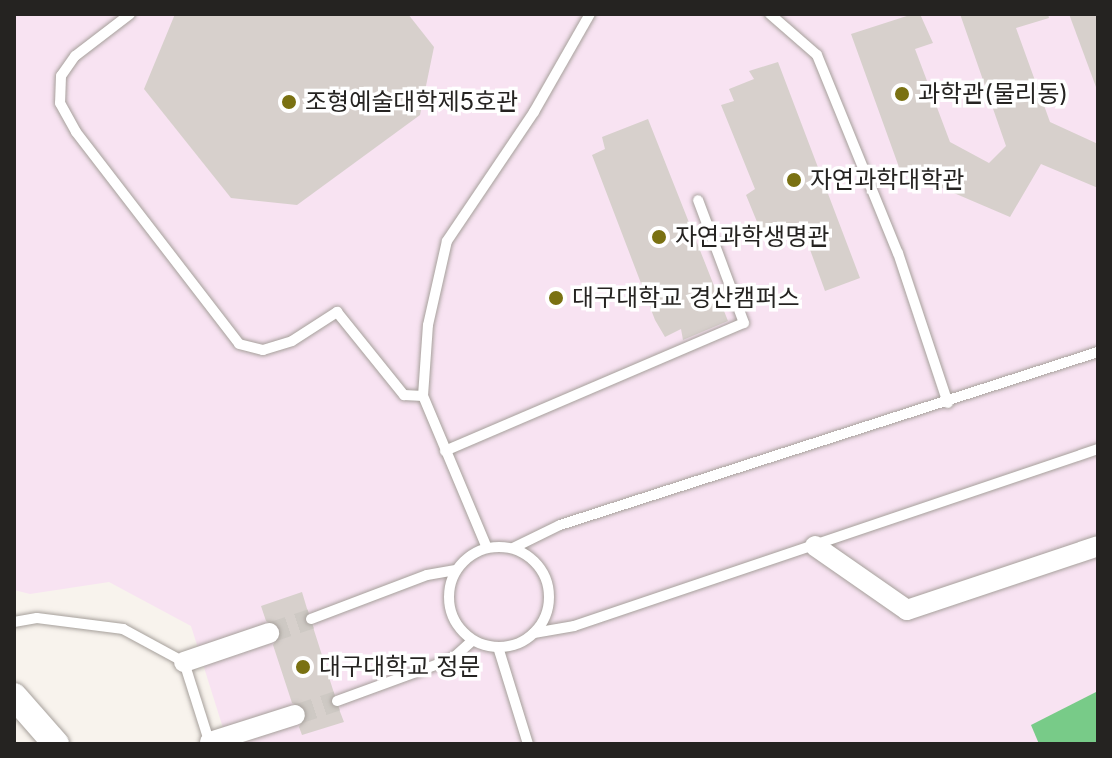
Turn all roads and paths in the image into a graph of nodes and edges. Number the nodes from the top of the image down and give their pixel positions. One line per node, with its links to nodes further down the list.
1 (130, 14): 6 (lane)
2 (590, 14): 6 (lane)
3 (770, 14): 7 (lane)
4 (698, 200): 9 (lane)
5 (1098, 352): 7 (lane)
6 (423, 396): 9 (lane)
7 (948, 403): 13 (lane)
8 (1098, 449): 10 (lane)
9 (445, 451): 12 (lane)
10 (815, 546): 11 (street); 18 (lane)
11 (1098, 546)
12 (487, 548): 13 (lane); 14 (lane)
13 (513, 548): 18 (lane)
14 (456, 570): 15 (lane); 19 (lane)
15 (311, 619)
16 (14, 622): 21 (lane)
17 (269, 633): 21 (street)
18 (534, 633): 20 (lane)
19 (473, 640): 20 (lane); 23 (lane)
20 (498, 647): 27 (lane)
21 (184, 662): 25 (lane)
22 (14, 696): 26 (street)
23 (337, 701)
24 (295, 715): 25 (street)
25 (210, 743)
26 (56, 744)
27 (528, 744)

